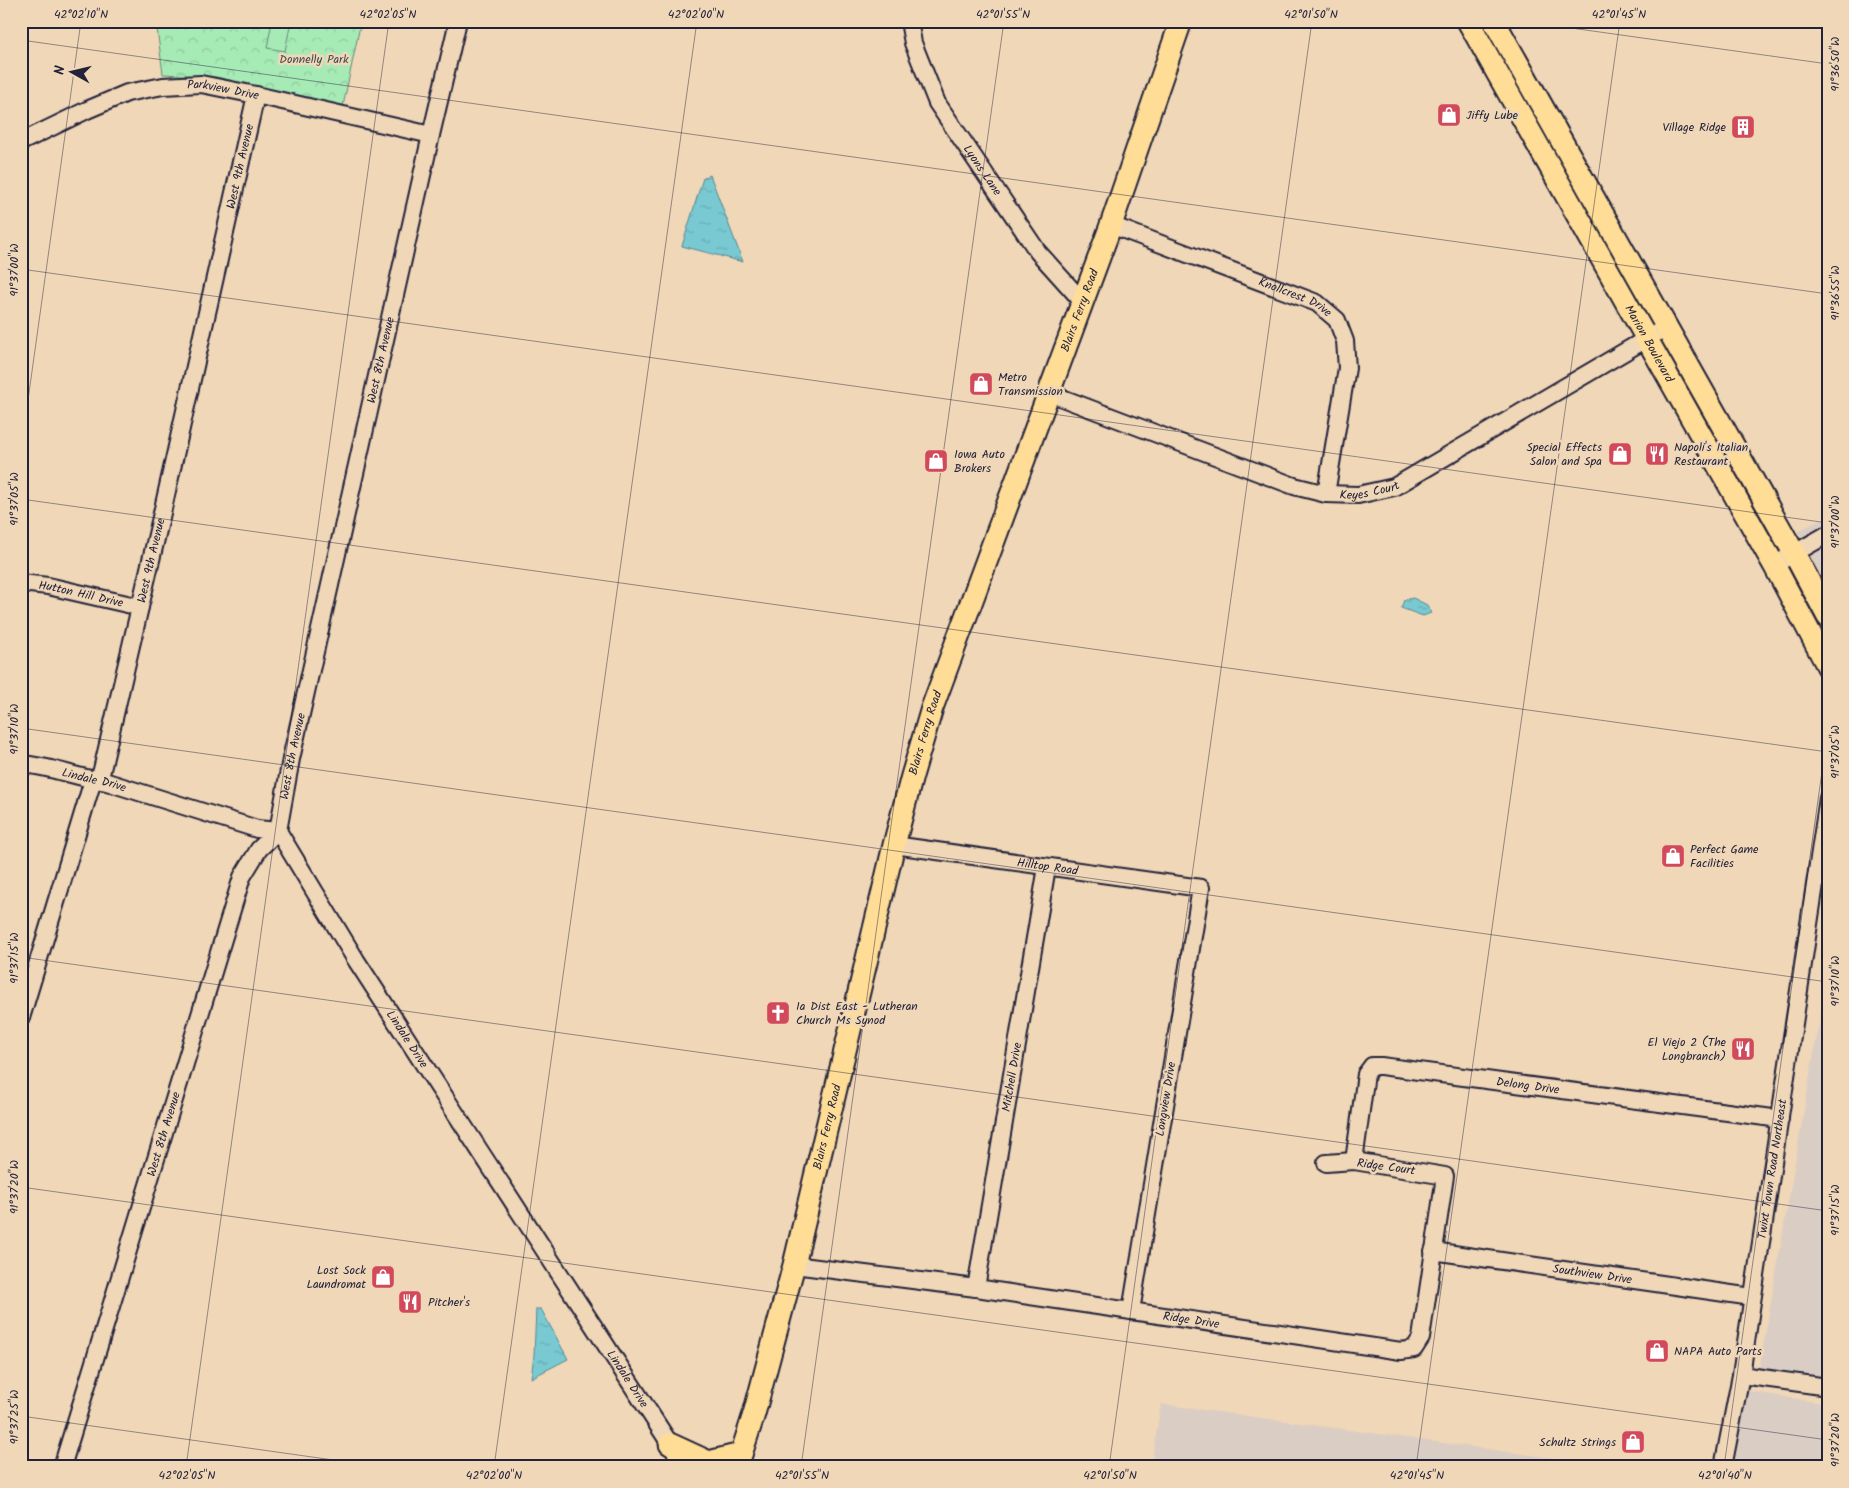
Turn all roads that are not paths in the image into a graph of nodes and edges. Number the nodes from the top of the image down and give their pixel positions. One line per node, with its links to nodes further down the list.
1 (458, 21): 7 (street, West 8th Avenue)
2 (909, 21): 10 (street, Lyons Lane)
3 (1180, 21): 9 (main road, Blairs Ferry Road)
4 (1468, 21): 12 (main road, Marion Boulevard)
5 (1494, 21): 11 (main road, Marion Boulevard)
6 (256, 95): 7 (street, Parkview Drive); 8 (street, Parkview Drive); 19 (street, West 9th Avenue)
7 (431, 135): 25 (street, West 8th Avenue)
8 (21, 142)
9 (1111, 225): 10 (main road, Blairs Ferry Road); 14 (street, Knollcrest Drive)
10 (1082, 301): 13 (main road, Blairs Ferry Road)
11 (1665, 328): 12 (street, Keyes Court); 16 (main road, Marion Boulevard)
12 (1646, 338): 14 (street, Keyes Court); 17 (main road, Marion Boulevard)
13 (1049, 393): 14 (street, Keyes Court); 26 (main road, Blairs Ferry Road)
14 (1326, 494)
15 (1828, 534): 16 (street)
16 (1794, 553): 17 (street); 20 (main road, Marion Boulevard)
17 (1774, 565): 21 (main road, Marion Boulevard)
18 (21, 583): 19 (street, Hutton Hill Drive)
19 (140, 607): 23 (street, West 9th Avenue)
20 (1828, 617)
21 (1828, 667)
22 (21, 764): 23 (street, Lindale Drive)
23 (93, 780): 25 (street, Lindale Drive); 29 (street, West 9th Avenue)
24 (1828, 798): 30 (street, Twixt Town Road Northeast)
25 (278, 831): 41 (street, Lindale Drive); 43 (street, West 8th Avenue)
26 (894, 845): 27 (street, Hilltop Road); 35 (main road, Blairs Ferry Road)
27 (1047, 867): 28 (street, Hilltop Road); 36 (street, Mitchell Drive)
28 (1201, 888): 38 (street, Longview Drive)
29 (21, 1018)
30 (1780, 1120): 31 (street, Delong Drive); 37 (street, Twixt Town Road Northeast)
31 (1354, 1161): 32 (street, Ridge Court); 33 (street, Ridge Court)
32 (1326, 1163)
33 (1446, 1176): 34 (street, Ridge Drive)
34 (1433, 1251): 37 (street, Southview Drive); 38 (street, Ridge Drive)
35 (794, 1265): 36 (street, Ridge Drive); 42 (main road, Blairs Ferry Road)
36 (976, 1288): 38 (street, Ridge Drive)
37 (1752, 1297): 39 (street, Twixt Town Road Northeast)
38 (1131, 1311)
39 (1741, 1375): 40 (street); 46 (street, Twixt Town Road Northeast)
40 (1828, 1387)
41 (670, 1444): 42 (main road); 44 (main road); 45 (street, Lindale Drive)
42 (739, 1460)
43 (62, 1467)
44 (678, 1467)
45 (685, 1467)
46 (1723, 1467)

